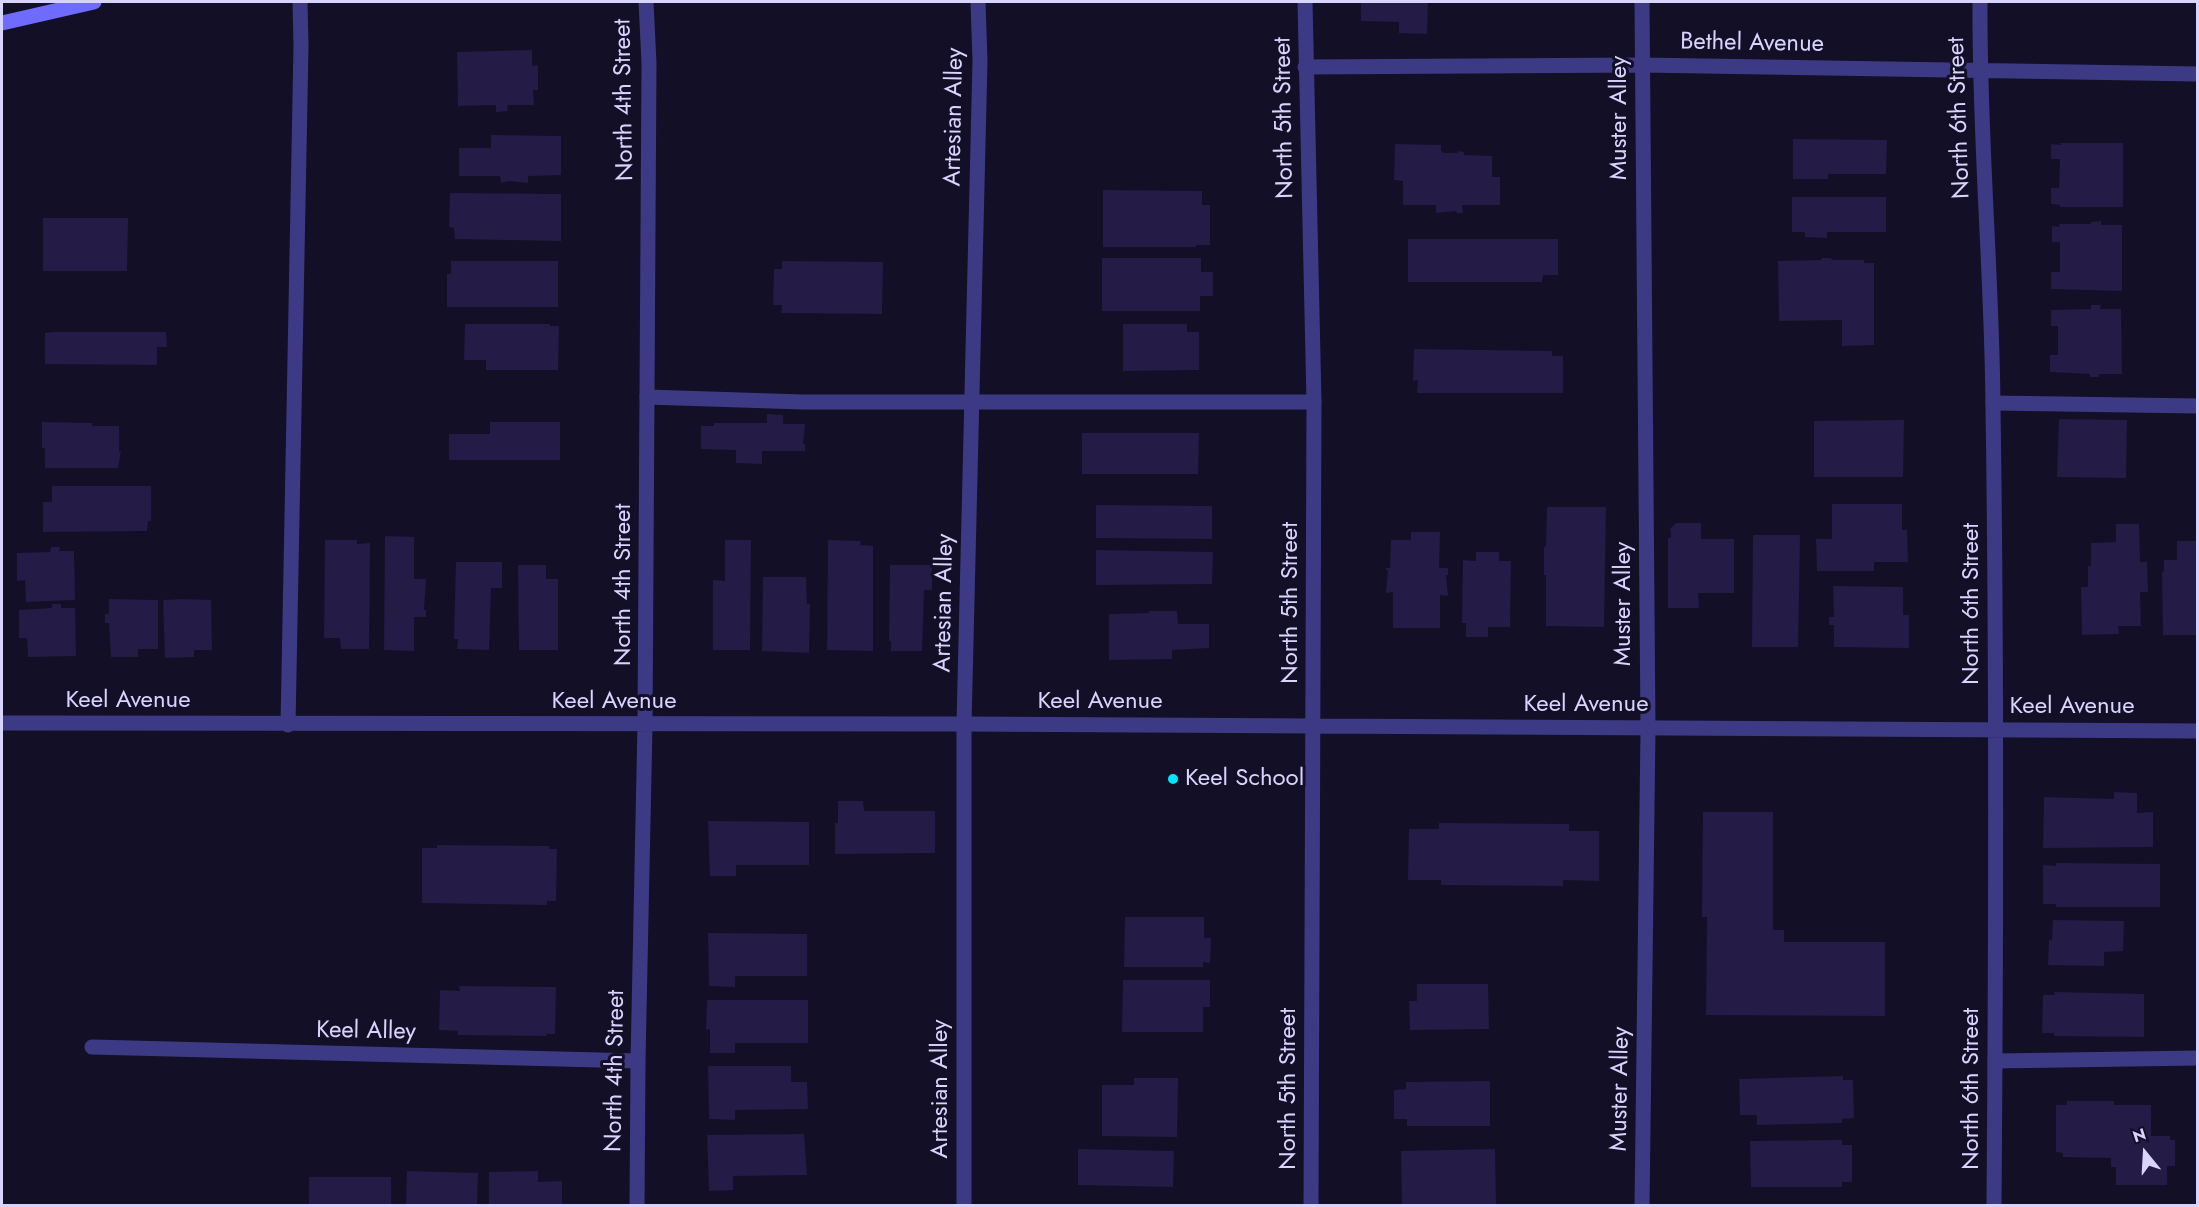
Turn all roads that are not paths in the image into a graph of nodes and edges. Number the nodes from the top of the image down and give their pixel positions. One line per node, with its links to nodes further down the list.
1 (94, 2): 8 (main road)
2 (300, 2): 19 (street)
3 (646, 2): 13 (street, North 4th Street)
4 (978, 2): 15 (street, Artesian Alley)
5 (1305, 2): 10 (street, North 5th Street)
6 (1642, 2): 9 (street, Muster Alley)
7 (1980, 2): 11 (street, North 6th Street)
8 (2, 23)
9 (1642, 65): 10 (street, Bethel Avenue); 11 (street, Bethel Avenue); 23 (street, Muster Alley)
10 (1305, 67): 14 (street, North 5th Street)
11 (1980, 71): 12 (street, Bethel Avenue); 16 (street, North 6th Street)
12 (2198, 74)
13 (647, 397): 15 (street); 21 (street, North 4th Street)
14 (1314, 402): 15 (street); 22 (street, North 5th Street)
15 (972, 403): 20 (street, Artesian Alley)
16 (1993, 403): 17 (street); 24 (street, North 6th Street)
17 (2198, 406)
18 (2, 723): 19 (street, Keel Avenue)
19 (288, 724): 21 (street, Keel Avenue)
20 (964, 724): 21 (street, Keel Avenue); 22 (street, Keel Avenue); 31 (street, Artesian Alley)
21 (645, 725): 28 (street, North 4th Street)
22 (1313, 726): 23 (street, Keel Avenue); 32 (street, North 5th Street)
23 (1648, 728): 24 (street, Keel Avenue); 33 (street, Muster Alley)
24 (1996, 729): 25 (street, Keel Avenue); 29 (street, North 6th Street)
25 (2198, 730)
26 (92, 1047): 28 (street, Keel Alley)
27 (2198, 1058): 29 (street)
28 (638, 1061): 30 (street, North 4th Street)
29 (1995, 1061): 34 (street, North 6th Street)
30 (637, 1206)
31 (964, 1206)
32 (1311, 1206)
33 (1642, 1206)
34 (1994, 1206)

